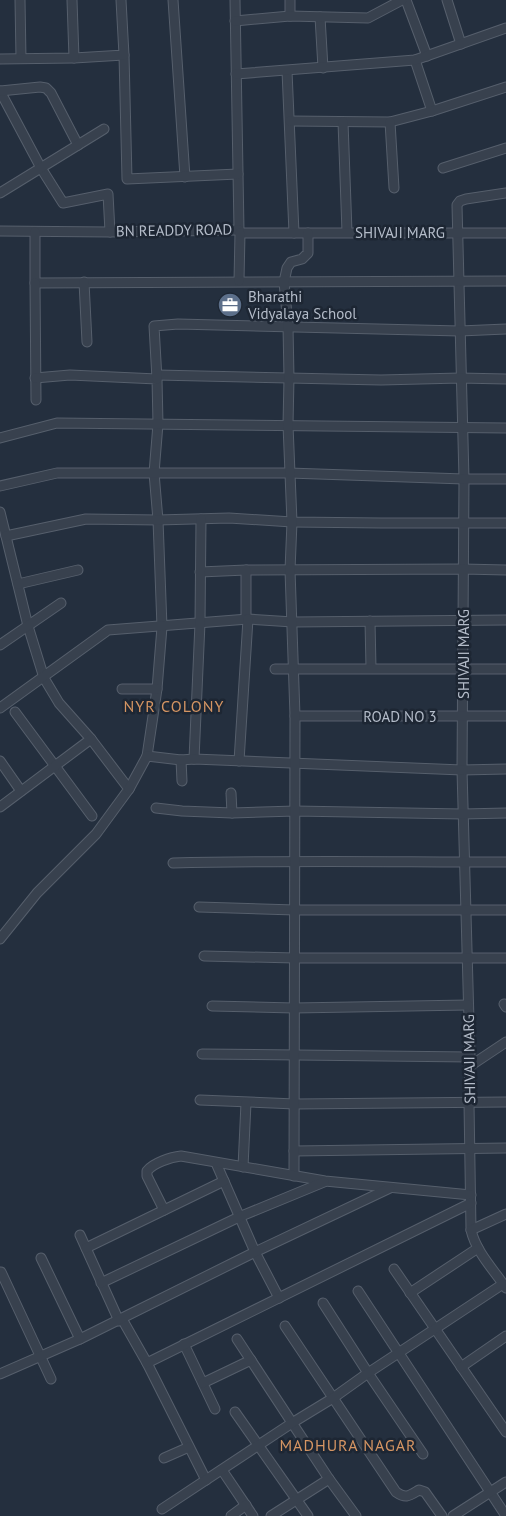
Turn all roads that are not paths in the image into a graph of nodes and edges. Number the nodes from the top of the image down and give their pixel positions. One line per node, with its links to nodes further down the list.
1 (20, 0): 19 (street)
2 (72, 0): 20 (street)
3 (120, 0): 17 (street)
4 (173, 0): 38 (street)
5 (235, 0): 14 (street, BN READDY ROAD)
6 (290, 0): 12 (street)
7 (386, 0): 11 (street)
8 (402, 0): 11 (street)
9 (406, 0): 18 (street)
10 (447, 0): 16 (street)
11 (381, 11): 13 (street)
12 (290, 16): 13 (street); 14 (street)
13 (320, 17): 23 (street)
14 (235, 21): 25 (street, BN READDY ROAD)
15 (506, 28): 16 (street)
16 (461, 44): 18 (street)
17 (124, 55): 20 (street); 38 (street)
18 (427, 56): 22 (street)
19 (21, 58): 20 (street); 21 (street)
20 (74, 58)
21 (0, 59)
22 (415, 60): 23 (street); 28 (street)
23 (323, 68): 24 (street)
24 (287, 71): 25 (street); 29 (street)
25 (236, 74): 37 (street, BN READDY ROAD)
26 (506, 87): 28 (street)
27 (0, 91): 33 (street); 35 (street)
28 (432, 111): 31 (street)
29 (290, 121): 30 (street); 48 (street)
30 (343, 122): 31 (street); 46 (street)
31 (390, 122): 39 (street)
32 (104, 129): 33 (street)
33 (78, 145): 35 (street)
34 (506, 148): 36 (street)
35 (41, 168): 40 (street); 44 (street)
36 (443, 168)
37 (238, 174): 38 (street); 45 (street, BN READDY ROAD)
38 (185, 177)
39 (394, 188)
40 (0, 192)
41 (506, 193): 47 (street)
42 (0, 231): 43 (street, BN READDY ROAD)
43 (35, 232): 44 (street, BN READDY ROAD); 56 (street)
44 (110, 232): 45 (street, BN READDY ROAD)
45 (240, 232): 48 (street, SHIVAJI MARG); 51 (street)
46 (348, 232): 47 (street, SHIVAJI MARG); 49 (street, SHIVAJI MARG)
47 (458, 232): 50 (street); 52 (street, SHIVAJI MARG)
48 (294, 233): 49 (street, SHIVAJI MARG)
49 (308, 233): 55 (street)
50 (506, 233)
51 (239, 281): 54 (street); 55 (street)
52 (459, 281): 53 (street); 55 (street); 59 (street, SHIVAJI MARG)
53 (506, 281)
54 (84, 282): 56 (street); 60 (street)
55 (284, 282): 57 (street)
56 (35, 283): 62 (street)
57 (288, 326): 59 (street); 61 (street); 63 (street)
58 (506, 330): 59 (street)
59 (460, 331): 64 (street, SHIVAJI MARG)
60 (87, 342)
61 (157, 377): 62 (street); 63 (street); 67 (street)
62 (36, 378): 66 (street)
63 (289, 378): 64 (street); 68 (street)
64 (460, 378): 65 (street); 69 (street, SHIVAJI MARG)
65 (506, 379)
66 (36, 400)
67 (158, 424): 68 (street); 71 (street); 72 (street)
68 (288, 425): 69 (street); 73 (street)
69 (462, 427): 70 (street); 74 (street, SHIVAJI MARG)
70 (506, 428)
71 (0, 438)
72 (154, 473): 73 (street); 76 (street); 79 (street)
73 (290, 473): 74 (street); 80 (street)
74 (464, 479): 75 (street); 81 (street, SHIVAJI MARG)
75 (506, 479)
76 (0, 486)
77 (0, 512): 83 (street)
78 (201, 519): 79 (street); 80 (street); 89 (street)
79 (158, 520): 83 (street); 99 (street)
80 (292, 522): 81 (street); 87 (street)
81 (463, 522): 82 (street); 84 (street, SHIVAJI MARG)
82 (506, 522)
83 (6, 536): 90 (street)
84 (463, 569): 87 (street); 88 (street); 93 (street, SHIVAJI MARG)
85 (78, 570): 90 (street)
86 (246, 570): 87 (street); 89 (street); 92 (street)
87 (290, 570): 96 (street)
88 (506, 570)
89 (200, 572): 97 (street)
90 (18, 584): 98 (street)
91 (61, 603): 98 (street)
92 (247, 619): 96 (street); 97 (street); 118 (street)
93 (463, 619): 94 (street); 95 (street); 103 (street, SHIVAJI MARG)
94 (506, 620)
95 (370, 621): 96 (street); 102 (street)
96 (293, 622): 101 (street)
97 (200, 623): 99 (street); 116 (street)
98 (28, 626): 100 (street); 106 (street)
99 (162, 627): 106 (street); 107 (street)
100 (0, 645)
101 (294, 668): 102 (street); 104 (street); 111 (street)
102 (371, 668): 103 (street)
103 (463, 668): 105 (street); 112 (street, SHIVAJI MARG)
104 (275, 669)
105 (506, 669)
106 (44, 678): 109 (street); 114 (street)
107 (157, 688): 108 (street); 115 (street)
108 (122, 689)
109 (0, 708)
110 (15, 712): 121 (street)
111 (295, 716): 112 (street, ROAD NO 3); 120 (street)
112 (462, 716): 113 (street, ROAD NO 3); 123 (street, SHIVAJI MARG)
113 (506, 716)
114 (91, 739): 121 (street); 125 (street)
115 (147, 756): 117 (street); 125 (street)
116 (194, 759): 117 (street); 118 (street)
117 (181, 760): 124 (street)
118 (239, 761): 120 (street)
119 (0, 762): 126 (street)
120 (295, 764): 123 (street); 130 (street)
121 (55, 766): 126 (street); 134 (street)
122 (506, 769): 123 (street)
123 (462, 770): 133 (street, SHIVAJI MARG)
124 (182, 781)
125 (129, 789): 143 (street)
126 (21, 791): 128 (street)
127 (231, 794): 131 (street)
128 (0, 807)
129 (156, 808): 131 (street)
130 (295, 811): 131 (street); 133 (street); 135 (street)
131 (232, 812)
132 (506, 813): 133 (street)
133 (463, 814): 136 (street, SHIVAJI MARG)
134 (92, 816)
135 (295, 862): 136 (street); 138 (street); 140 (street)
136 (464, 862): 137 (street); 142 (street, SHIVAJI MARG)
137 (506, 862)
138 (173, 863)
139 (199, 907): 140 (street)
140 (295, 910): 142 (street); 145 (street)
141 (506, 910): 142 (street)
142 (466, 911): 146 (street, SHIVAJI MARG)
143 (0, 939)
144 (204, 956): 145 (street)
145 (295, 958): 146 (street); 150 (street)
146 (468, 958): 147 (street); 148 (street, SHIVAJI MARG)
147 (506, 958)
148 (468, 1005): 150 (street); 154 (street, SHIVAJI MARG)
149 (212, 1006): 150 (street)
150 (294, 1008): 153 (street)
151 (506, 1042): 154 (street)
152 (202, 1054): 153 (street)
153 (294, 1054): 154 (street); 159 (street)
154 (470, 1062): 158 (street, SHIVAJI MARG)
155 (200, 1100): 157 (street)
156 (506, 1102): 158 (street)
157 (246, 1103): 159 (street); 164 (street)
158 (469, 1103): 159 (street); 161 (street, SHIVAJI MARG)
159 (295, 1104): 162 (street)
160 (506, 1148): 161 (street)
161 (470, 1149): 162 (street); 169 (street, SHIVAJI MARG)
162 (294, 1151): 165 (street)
163 (216, 1163): 164 (street); 166 (street); 170 (street)
164 (243, 1167): 165 (street)
165 (294, 1176): 167 (street)
166 (224, 1181): 170 (street); 172 (street)
167 (325, 1181): 168 (street); 172 (street)
168 (390, 1188): 169 (street); 177 (street)
169 (471, 1199): 173 (street, SHIVAJI MARG); 185 (street)
170 (164, 1210): 175 (street)
171 (506, 1214): 173 (street)
172 (239, 1217): 177 (street); 182 (street)
173 (471, 1230): 176 (street, SHIVAJI MARG)
174 (80, 1235): 175 (street)
175 (86, 1248): 182 (street)
176 (478, 1248): 181 (street, SHIVAJI MARG); 184 (street)
177 (255, 1252): 185 (street); 187 (street)
178 (41, 1258): 192 (street)
179 (394, 1269): 184 (street)
180 (1, 1272): 195 (street)
181 (504, 1281): 189 (street)
182 (101, 1282): 187 (street)
183 (358, 1291): 194 (street)
184 (410, 1293): 189 (street)
185 (278, 1298): 193 (street)
186 (323, 1303): 199 (street)
187 (120, 1320): 192 (street); 197 (street)
188 (285, 1326): 203 (street)
189 (435, 1329): 194 (street); 198 (street)
190 (506, 1336): 198 (street)
191 (237, 1339): 196 (street)
192 (80, 1340): 195 (street)
193 (184, 1344): 197 (street); 202 (street)
194 (398, 1353): 199 (street); 216 (street)
195 (41, 1356): 200 (street); 201 (street)
196 (251, 1360): 202 (street); 206 (street)
197 (147, 1363): 209 (street)
198 (461, 1368): 207 (street)
199 (368, 1373): 203 (street); 210 (street)
200 (0, 1374)
201 (51, 1380)
202 (203, 1383): 204 (street)
203 (333, 1398): 206 (street); 225 (street)
204 (216, 1409)
205 (236, 1412): 208 (street)
206 (292, 1423): 208 (street); 213 (street)
207 (506, 1432)
208 (258, 1445): 212 (street); 217 (street)
209 (189, 1447): 211 (street); 214 (street)
210 (423, 1454)
211 (164, 1458)
212 (222, 1470): 214 (street); 218 (street)
213 (329, 1479): 217 (street); 224 (street)
214 (206, 1480): 219 (street)
215 (506, 1482): 216 (street)
216 (490, 1493): 226 (street); 227 (street)
217 (296, 1500): 222 (street); 223 (street)
218 (246, 1505): 220 (street); 221 (street)
219 (162, 1509)
220 (231, 1516)
221 (253, 1516)
222 (271, 1516)
223 (308, 1516)
224 (356, 1516)
225 (442, 1516)
226 (453, 1516)
227 (506, 1516)

